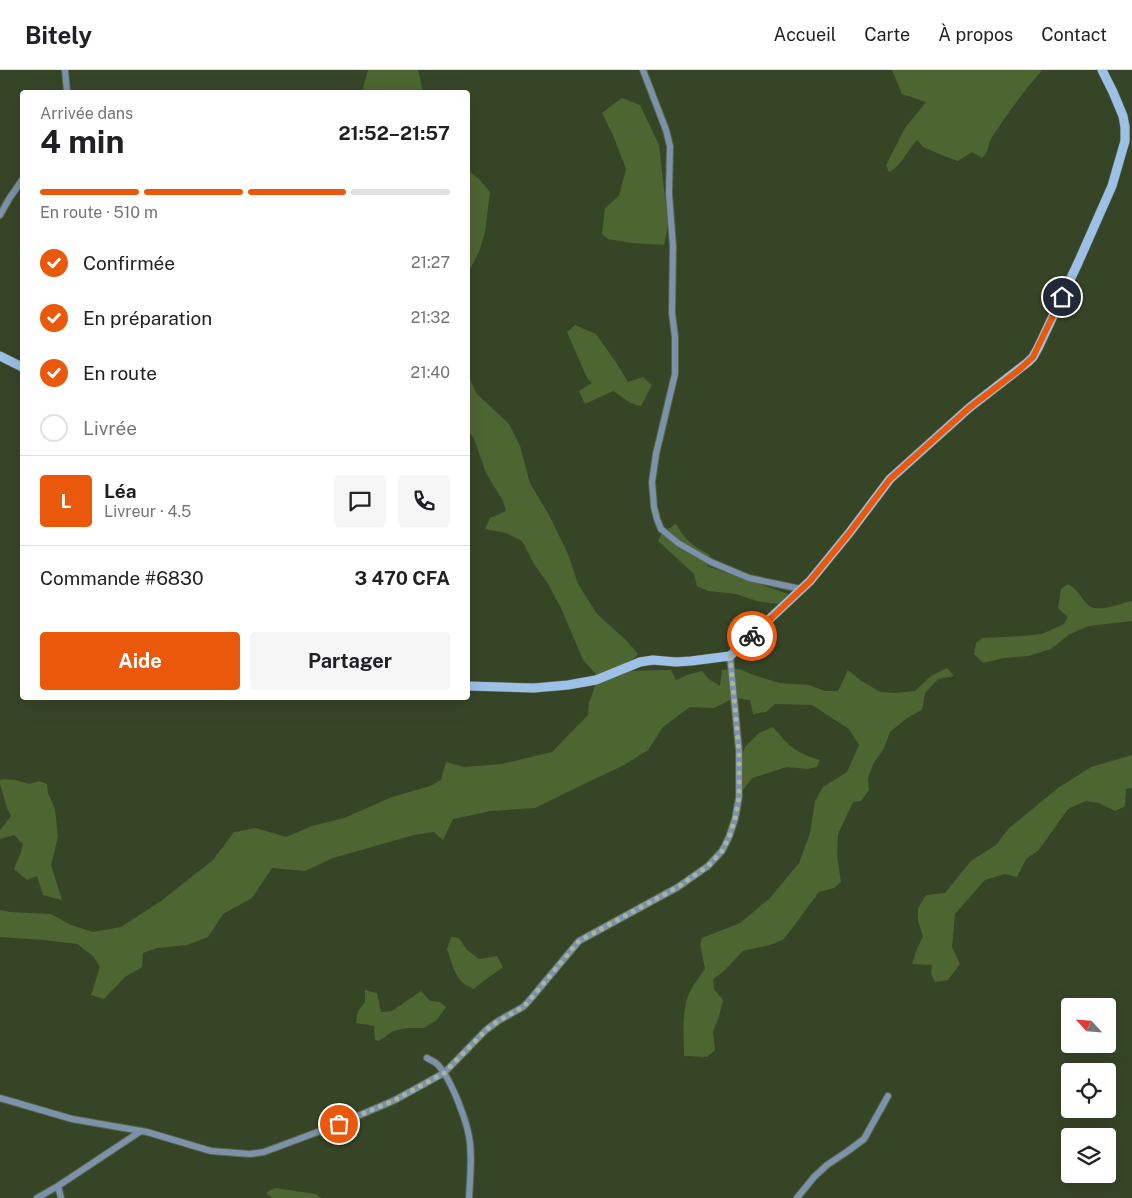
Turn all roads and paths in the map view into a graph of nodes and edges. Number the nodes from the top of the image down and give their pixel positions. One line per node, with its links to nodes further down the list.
1 (65, 70): 4 (street)
2 (643, 70): 9 (street)
3 (1102, 70): 9 (street)
4 (66, 90)
5 (20, 183): 6 (street)
6 (0, 215)
7 (0, 356): 8 (street)
8 (20, 366)
9 (801, 590): 10 (street)
10 (730, 656): 11 (street); 13 (street)
11 (470, 686)
12 (427, 1058): 13 (street)
13 (444, 1073): 16 (street); 20 (street)
14 (888, 1096): 21 (street)
15 (0, 1098): 16 (street)
16 (141, 1131): 17 (street)
17 (58, 1186): 18 (street); 19 (street)
18 (37, 1198)
19 (61, 1198)
20 (469, 1198)
21 (797, 1198)

